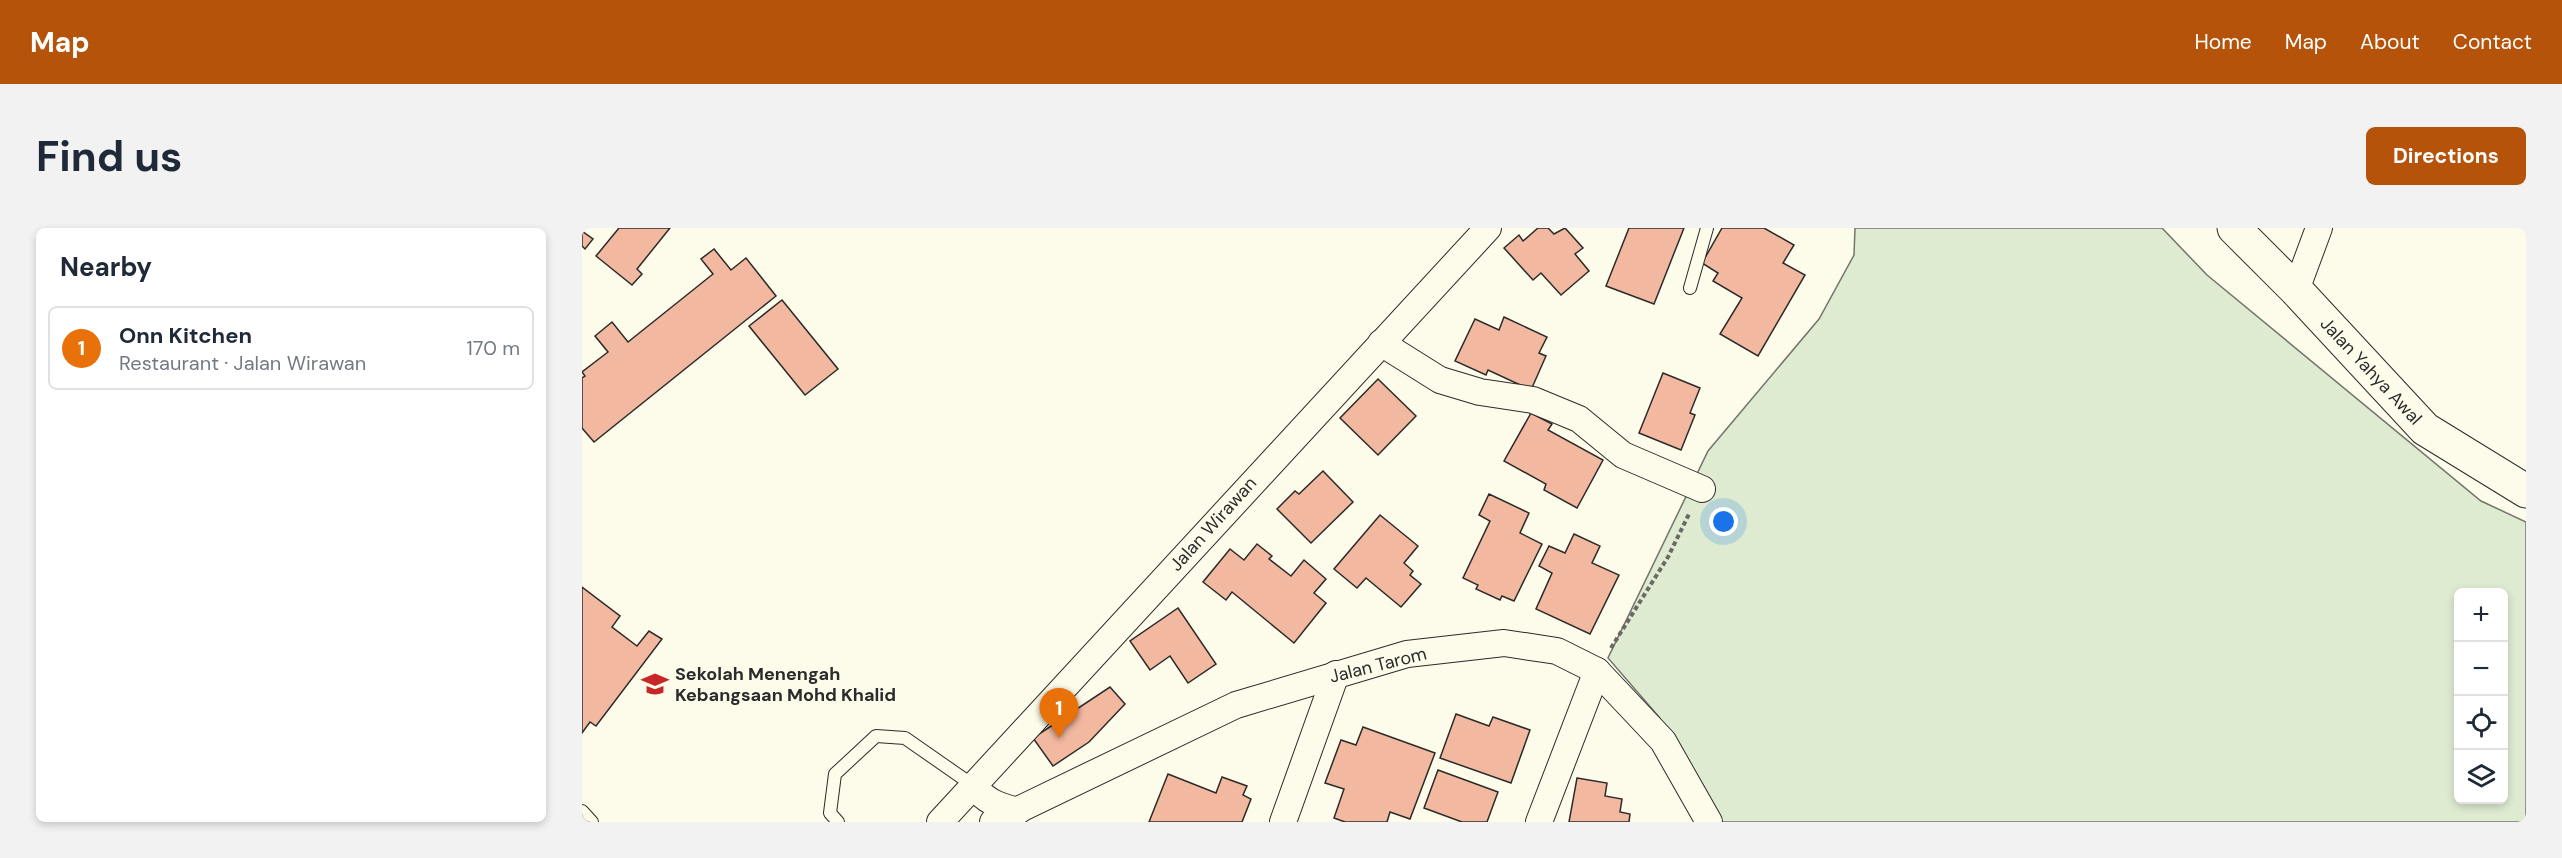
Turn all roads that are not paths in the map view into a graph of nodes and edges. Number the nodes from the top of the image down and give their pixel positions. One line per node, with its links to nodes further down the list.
1 (1488, 228): 7 (street, Jalan Wirawan)
2 (1707, 228): 5 (lane)
3 (2234, 228): 6 (main road, Jalan Yahya Awal)
4 (2319, 228): 6 (street)
5 (1690, 288)
6 (2296, 290): 9 (main road, Jalan Yahya Awal)
7 (1381, 343): 8 (street); 12 (street, Jalan Wirawan)
8 (1702, 489)
9 (2526, 491)
10 (1597, 671): 11 (street, Jalan Tarom); 20 (street); 21 (street, Jalan Tarom)
11 (1336, 674): 14 (street, Jalan Tarom); 19 (street)
12 (974, 786): 14 (street); 16 (lane); 17 (street, Jalan Wirawan)
13 (582, 811): 15 (lane)
14 (1018, 811): 18 (street, Jalan Tarom)
15 (592, 822)
16 (837, 822)
17 (940, 822)
18 (993, 822)
19 (1283, 822)
20 (1539, 822)
21 (1709, 822)

